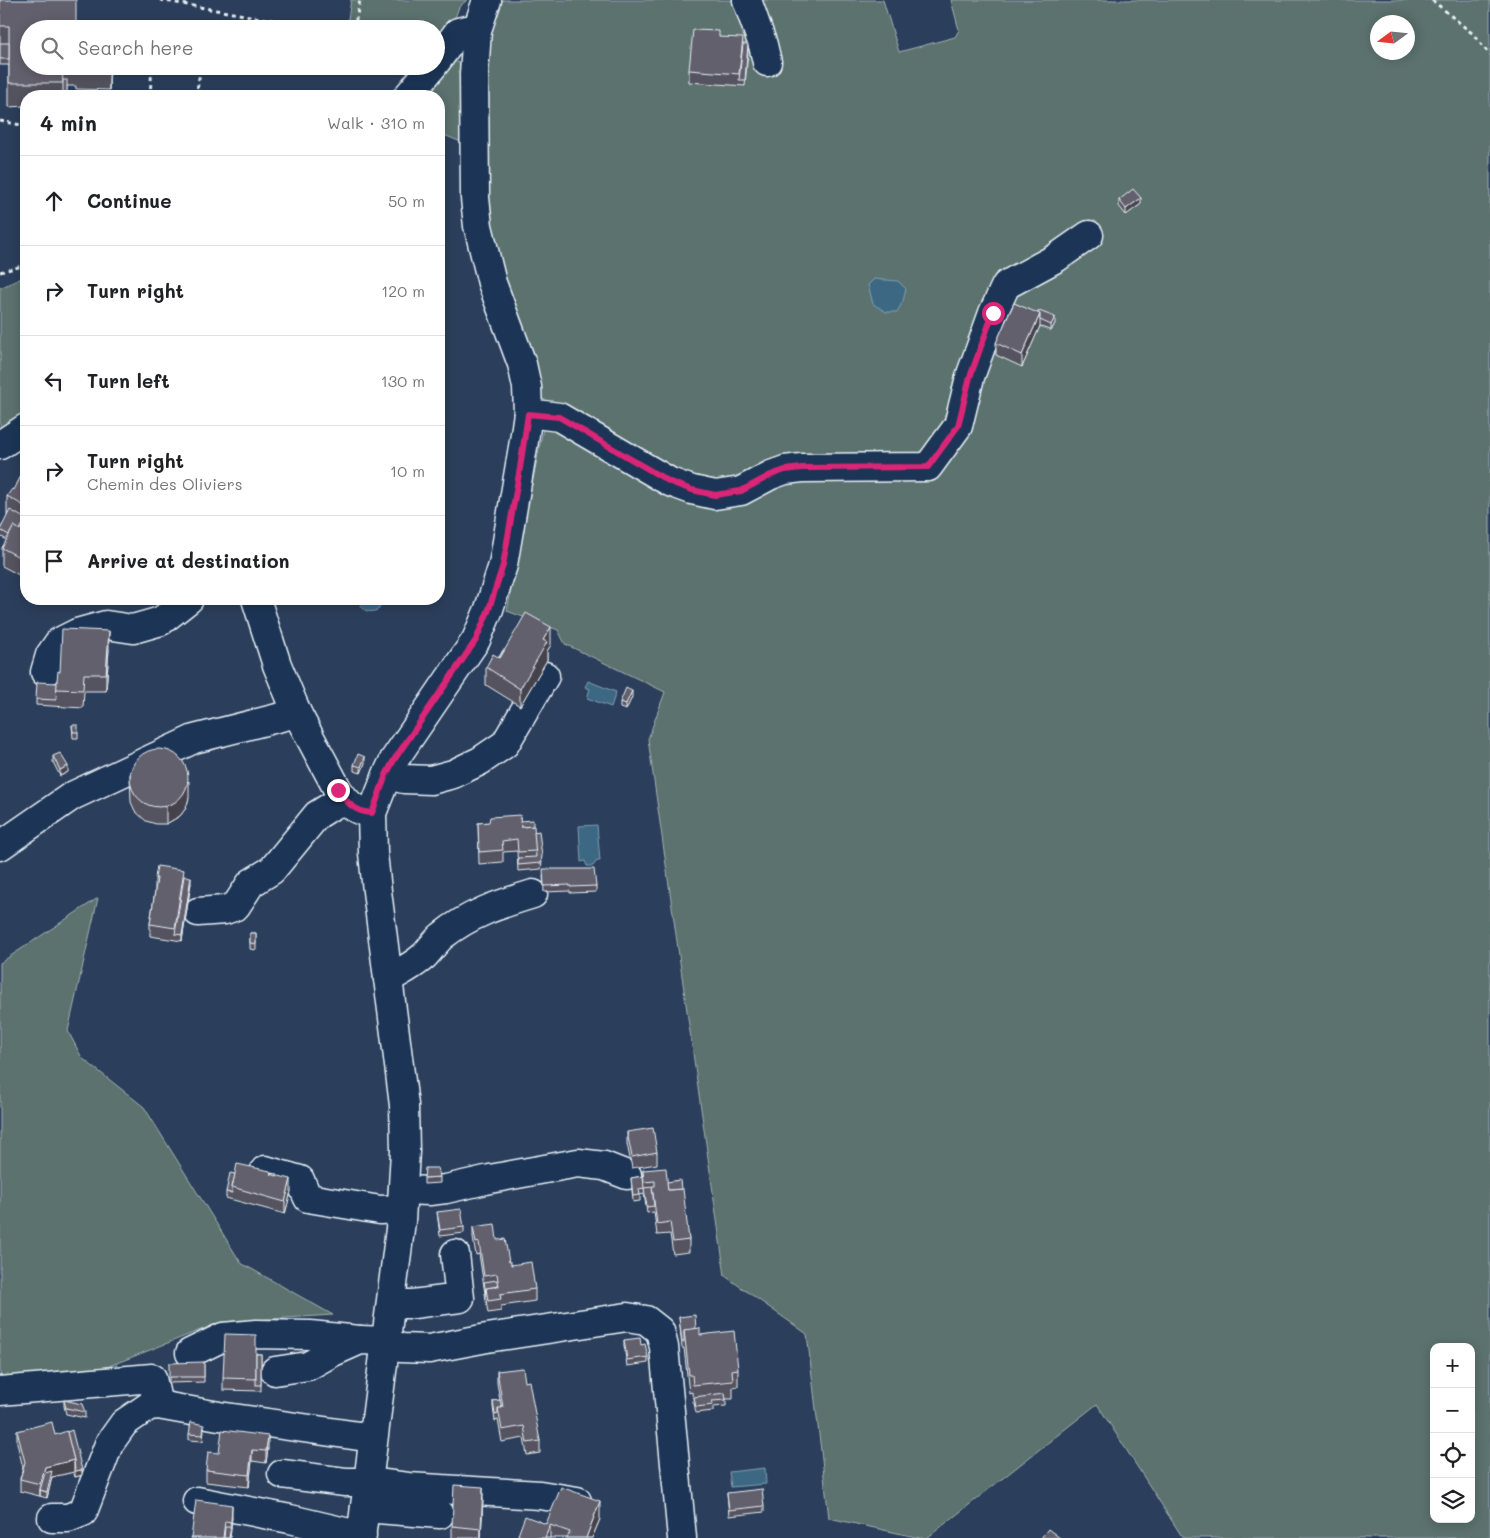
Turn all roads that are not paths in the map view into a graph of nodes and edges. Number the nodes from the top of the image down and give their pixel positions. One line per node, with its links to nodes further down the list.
1 (487, 0): 3 (street)
2 (747, 0): 5 (street)
3 (477, 30): 4 (street); 9 (street)
4 (445, 50)
5 (767, 62)
6 (426, 75): 7 (street)
7 (413, 90)
8 (1089, 235): 9 (street)
9 (528, 414): 17 (street)
10 (20, 432): 11 (street)
11 (0, 445)
12 (181, 605): 14 (street)
13 (257, 605): 16 (street)
14 (46, 672)
15 (545, 676): 17 (street)
16 (297, 713): 18 (street); 20 (street)
17 (386, 775): 19 (street)
18 (346, 800): 19 (street); 22 (street)
19 (372, 813): 23 (street)
20 (0, 846)
21 (533, 894): 23 (street)
22 (198, 912)
23 (388, 979): 26 (street)
24 (265, 1170): 26 (street)
25 (627, 1175): 26 (street)
26 (402, 1200): 28 (street)
27 (455, 1254): 28 (street)
28 (391, 1304): 29 (street)
29 (373, 1341): 30 (street); 31 (street); 34 (street); 42 (street)
30 (190, 1353)
31 (275, 1371)
32 (0, 1391): 33 (street)
33 (158, 1405): 34 (street); 40 (street)
34 (373, 1438): 36 (street)
35 (282, 1474): 36 (street)
36 (366, 1495): 38 (street); 39 (street); 41 (street)
37 (196, 1501): 41 (street)
38 (578, 1501)
39 (440, 1514)
40 (52, 1518)
41 (362, 1537)
42 (682, 1538)

